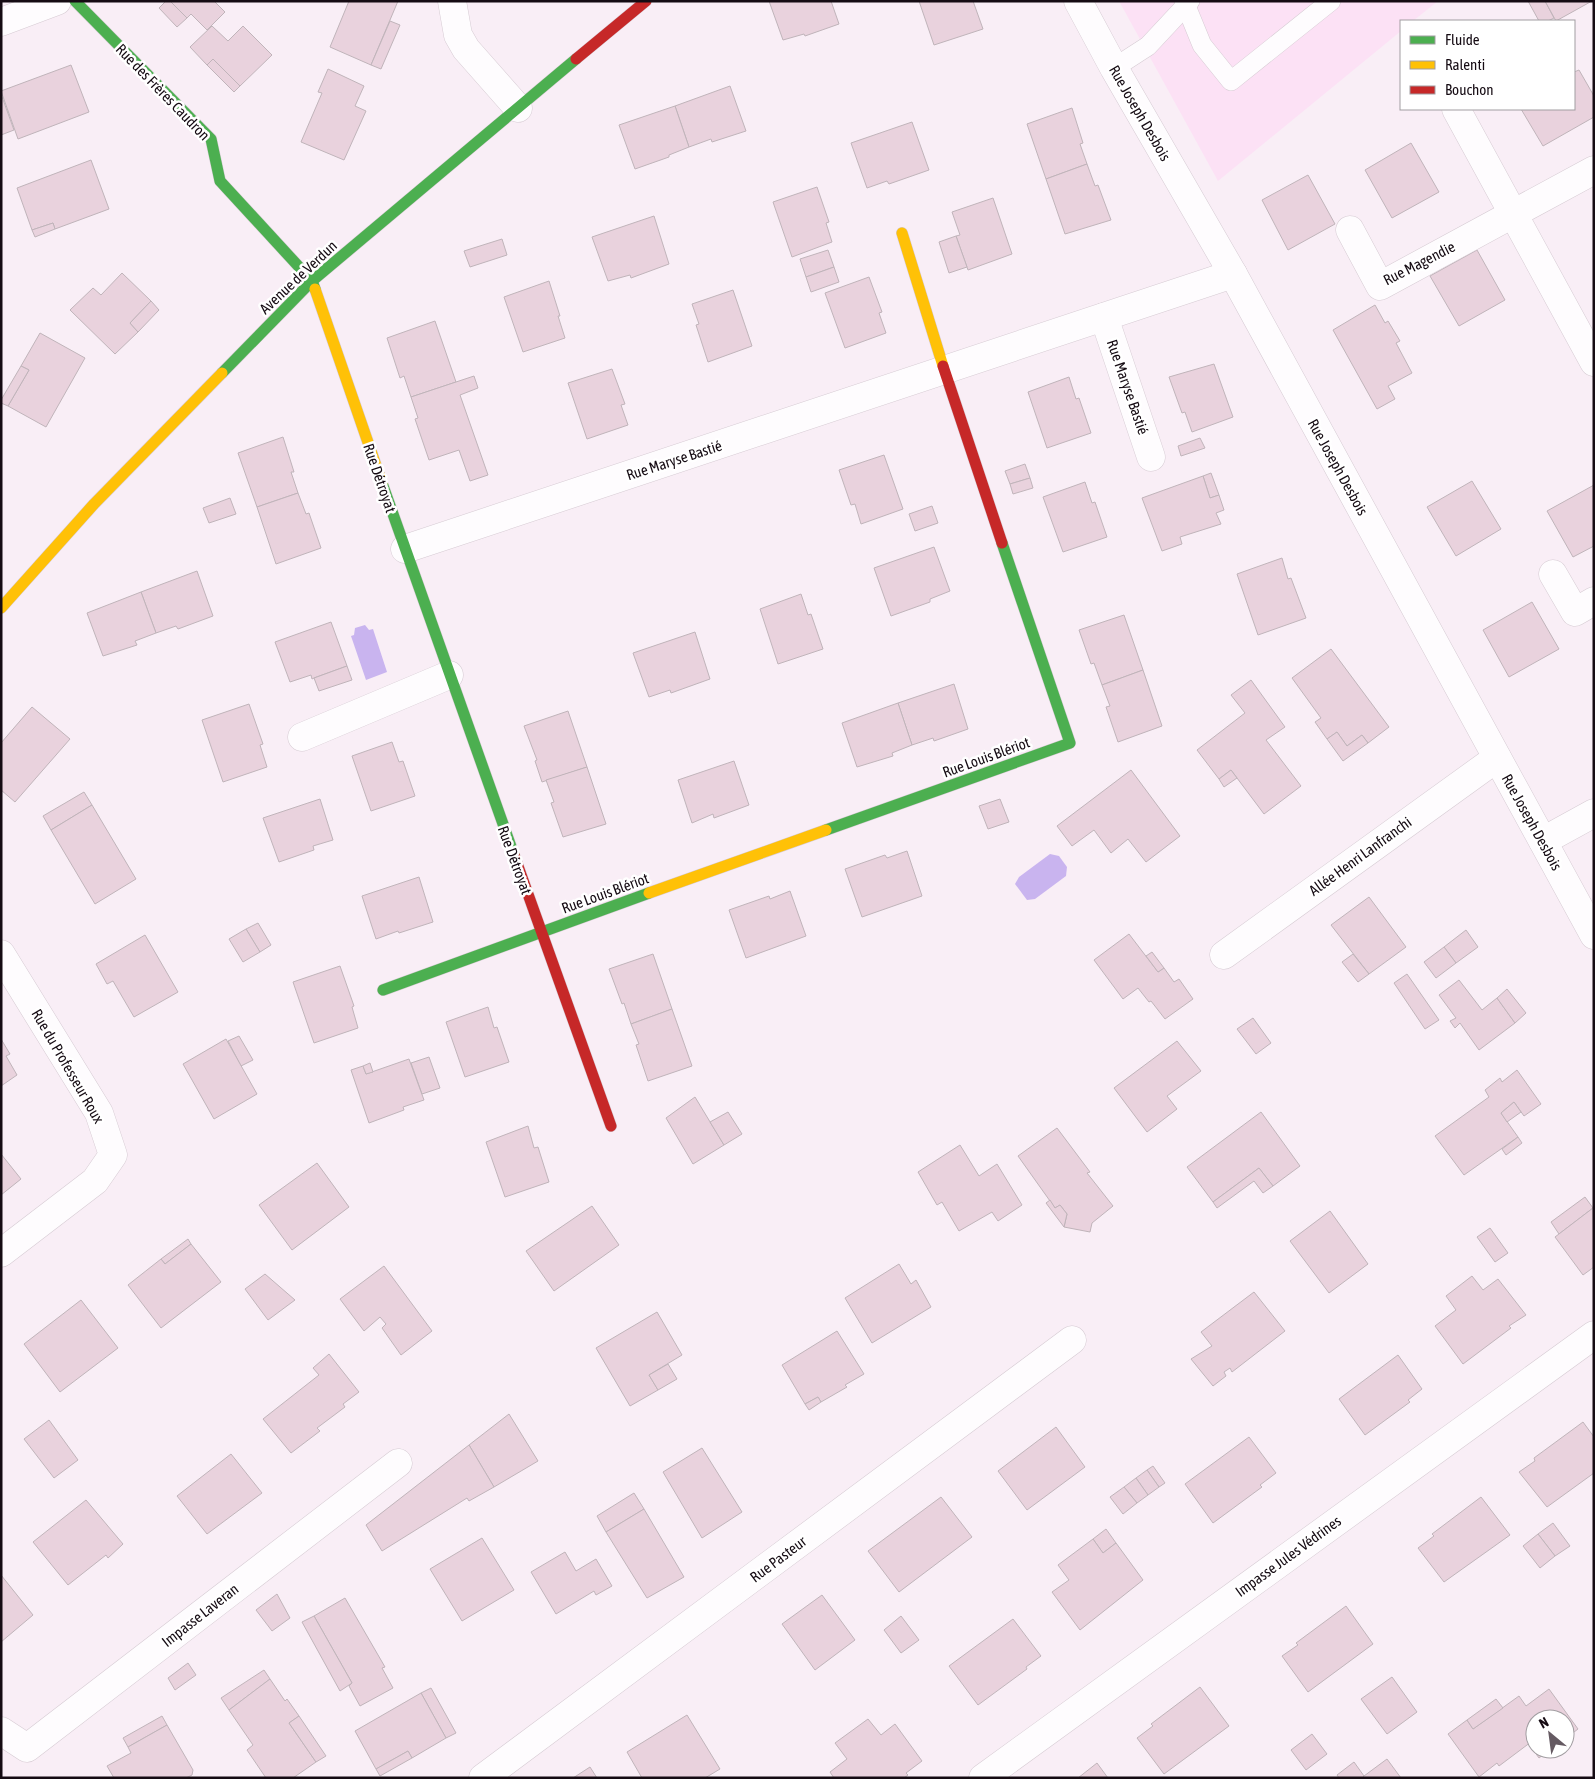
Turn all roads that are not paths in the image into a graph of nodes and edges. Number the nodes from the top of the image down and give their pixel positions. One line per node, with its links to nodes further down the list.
1 (57, 1): 8 (street)
2 (75, 1): 17 (street, Rue des Frères Caudron)
3 (452, 1): 10 (street)
4 (646, 1): 10 (street, Avenue de Verdun)
5 (1078, 1): 9 (street, Rue Joseph Desbois)
6 (1331, 1): 7 (lane)
7 (1187, 2): 9 (lane)
8 (1, 22)
9 (1114, 68): 16 (street, Rue Joseph Desbois)
10 (518, 108): 17 (street, Avenue de Verdun)
11 (1457, 110): 13 (street)
12 (1594, 170): 13 (street)
13 (1513, 213): 14 (street, Rue Magendie); 19 (street)
14 (1350, 230)
15 (902, 233): 20 (street)
16 (1233, 274): 18 (street, Rue Maryse Bastié); 28 (street, Rue Joseph Desbois)
17 (312, 281): 22 (street, Rue Détroyat); 25 (street, Avenue de Verdun)
18 (1104, 317): 20 (street, Rue Maryse Bastié); 21 (street, Rue Maryse Bastié)
19 (1594, 362)
20 (944, 370): 22 (street, Rue Maryse Bastié); 31 (street, Rue Louis Blériot)
21 (1152, 456)
22 (404, 550): 26 (street, Rue Détroyat)
23 (1553, 574): 24 (street)
24 (1594, 601)
25 (1, 608)
26 (449, 675): 27 (street); 31 (street, Rue Détroyat)
27 (302, 737)
28 (1497, 758): 30 (street, Rue Joseph Desbois); 34 (street, Allée Henri Lanfranchi)
29 (1594, 813): 30 (street)
30 (1542, 841): 32 (street, Rue Joseph Desbois)
31 (541, 932): 35 (street); 36 (street, Rue Détroyat)
32 (1594, 935)
33 (1, 954): 37 (street, Rue du Professeur Roux)
34 (1224, 955)
35 (383, 990)
36 (611, 1126)
37 (1, 1253)
38 (1594, 1335): 43 (street, Impasse Jules Védrines)
39 (1072, 1340): 42 (street, Rue Pasteur)
40 (398, 1463): 41 (street, Impasse Laveran)
41 (1, 1731)
42 (483, 1778)
43 (983, 1778)

